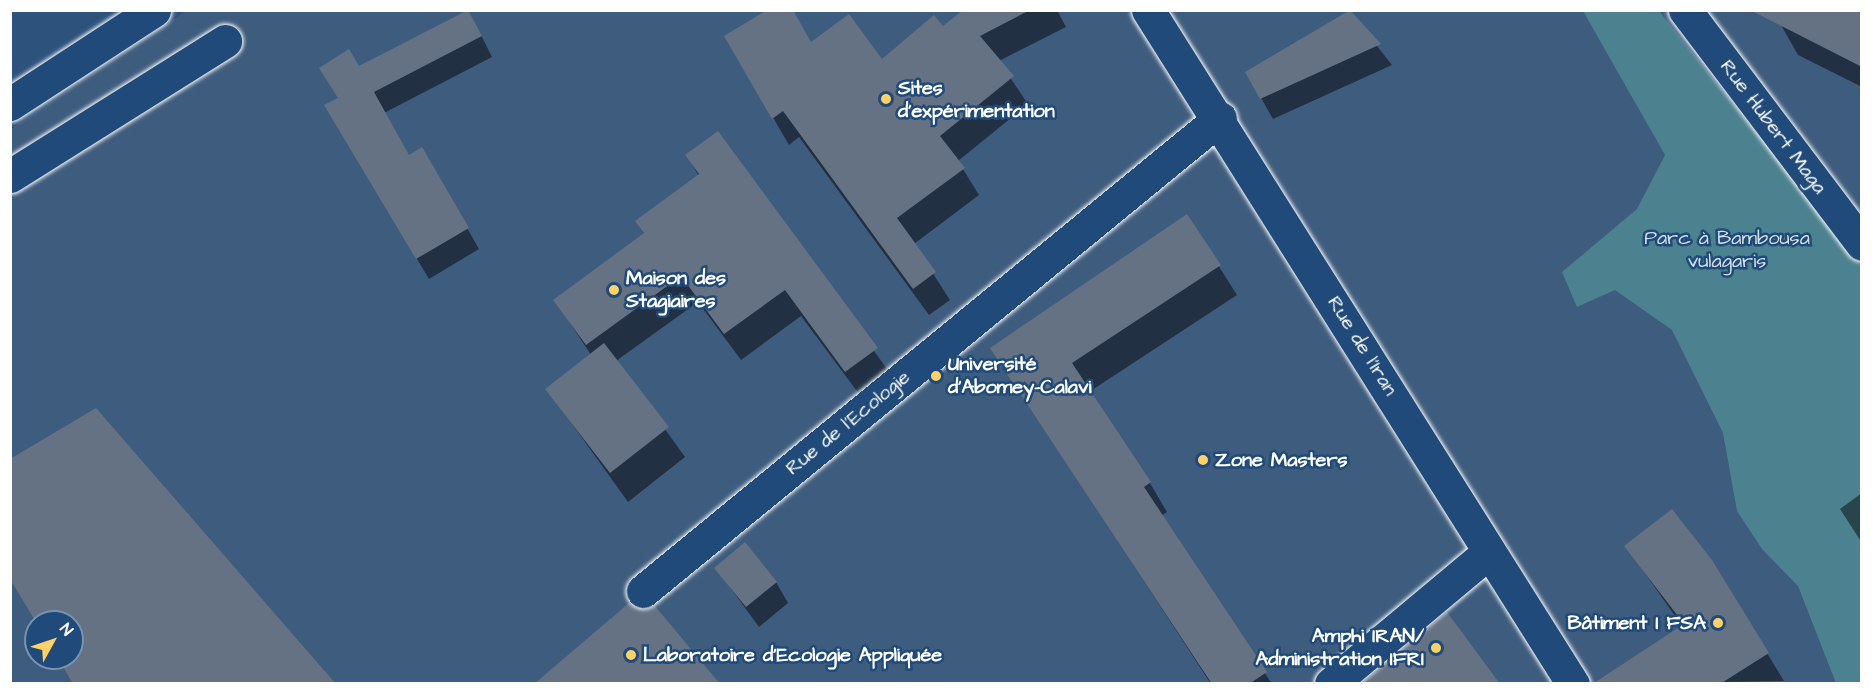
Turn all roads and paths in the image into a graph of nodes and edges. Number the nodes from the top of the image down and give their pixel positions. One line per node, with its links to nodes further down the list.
1 (154, 10): 5 (street)
2 (1148, 10): 6 (street, Rue de l'Iran)
3 (1685, 10): 8 (street, Rue Hubert Maga)
4 (225, 41): 7 (street)
5 (10, 104)
6 (1220, 118): 9 (street, Rue de l'Iran); 10 (street, Rue de l'Ecologie)
7 (10, 176)
8 (1862, 244)
9 (1489, 552): 11 (street); 12 (street, Rue de l'Iran)
10 (643, 591)
11 (1331, 684)
12 (1573, 684)

